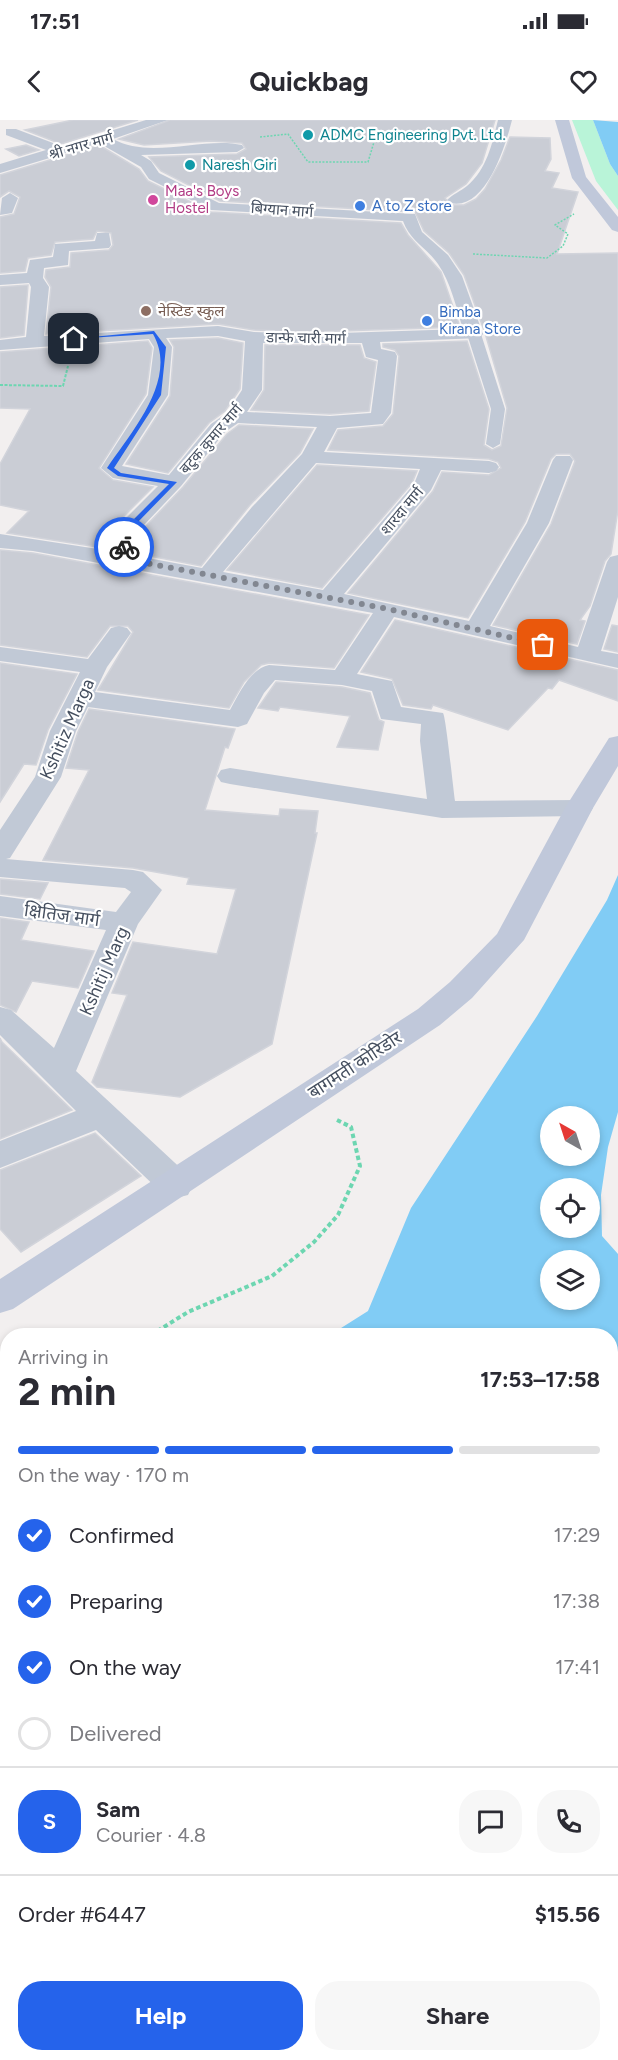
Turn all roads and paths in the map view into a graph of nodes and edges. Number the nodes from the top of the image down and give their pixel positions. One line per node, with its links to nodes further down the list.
1 (14, 120): 10 (street)
2 (161, 120): 6 (street, श्री नगर मार्ग)
3 (505, 120): 16 (street)
4 (562, 120): 14 (main road)
5 (253, 138): 7 (path)
6 (102, 140): 9 (street, बिग्यान मार्ग); 10 (street, श्री नगर मार्ग)
7 (374, 142)
8 (237, 148): 9 (street)
9 (125, 150): 13 (street, बिग्यान मार्ग)
10 (62, 151): 11 (street, श्री नगर मार्ग)
11 (0, 169)
12 (178, 173): 13 (street)
13 (149, 176): 17 (street, बिग्यान मार्ग)
14 (590, 192): 18 (main road); 20 (path)
15 (295, 195): 17 (street)
16 (455, 200)
17 (292, 212): 20 (street, बिग्यान मार्ग)
18 (618, 228)
19 (103, 236): 21 (street)
20 (442, 258): 24 (street)
21 (35, 279): 22 (street); 28 (street)
22 (0, 280)
23 (154, 333): 25 (street, डान्फे चारी मार्ग); 26 (street, डान्फे चारी मार्ग); 38 (street)
24 (474, 334): 27 (street, डान्फे चारी मार्ग); 33 (lane)
25 (254, 337): 27 (street, डान्फे चारी मार्ग); 31 (street, बटुक कुमार मार्ग)
26 (74, 339): 28 (street, डान्फे चारी मार्ग); 30 (path)
27 (371, 339): 32 (street)
28 (34, 343): 29 (street, डान्फे चारी मार्ग)
29 (0, 345)
30 (0, 385)
31 (234, 417): 32 (street); 38 (street, बटुक कुमार मार्ग)
32 (330, 422): 34 (street)
33 (493, 444)
34 (311, 458): 36 (street); 42 (street)
35 (563, 460): 45 (street)
36 (434, 463): 37 (street); 43 (street, शारदा मार्ग)
37 (489, 467)
38 (174, 482): 40 (street, बटुक कुमार मार्ग)
39 (0, 541): 40 (street)
40 (119, 558): 42 (street)
41 (618, 562): 48 (street)
42 (208, 575): 43 (street)
43 (329, 597): 44 (street)
44 (388, 609): 45 (street); 51 (street)
45 (476, 629): 48 (street)
46 (119, 633): 50 (street, Kshitiz Marga)
47 (0, 654): 50 (street, Kshitiz Marga)
48 (587, 656): 49 (street)
49 (618, 661)
50 (95, 667): 52 (street, Kshitiz Marga)
51 (342, 678): 52 (street); 56 (street)
52 (80, 698): 57 (street, Kshitiz Marga)
53 (618, 744): 55 (main road, बागमती कोरिडोर)
54 (230, 776): 56 (street)
55 (579, 808): 56 (street); 66 (main road, बागमती कोरिडोर)
56 (442, 810)
57 (0, 852)
58 (0, 868): 60 (street, Kshitij Marg)
59 (0, 906): 60 (street, क्षितिज मार्ग)
60 (124, 923): 62 (street, Kshitij Marg)
61 (0, 1018): 62 (street)
62 (59, 1073): 63 (street)
63 (101, 1114): 65 (street); 66 (street)
64 (329, 1116): 68 (path)
65 (0, 1155)
66 (176, 1185): 67 (main road, बागमती कोरिडोर)
67 (0, 1298)
68 (162, 1328)

